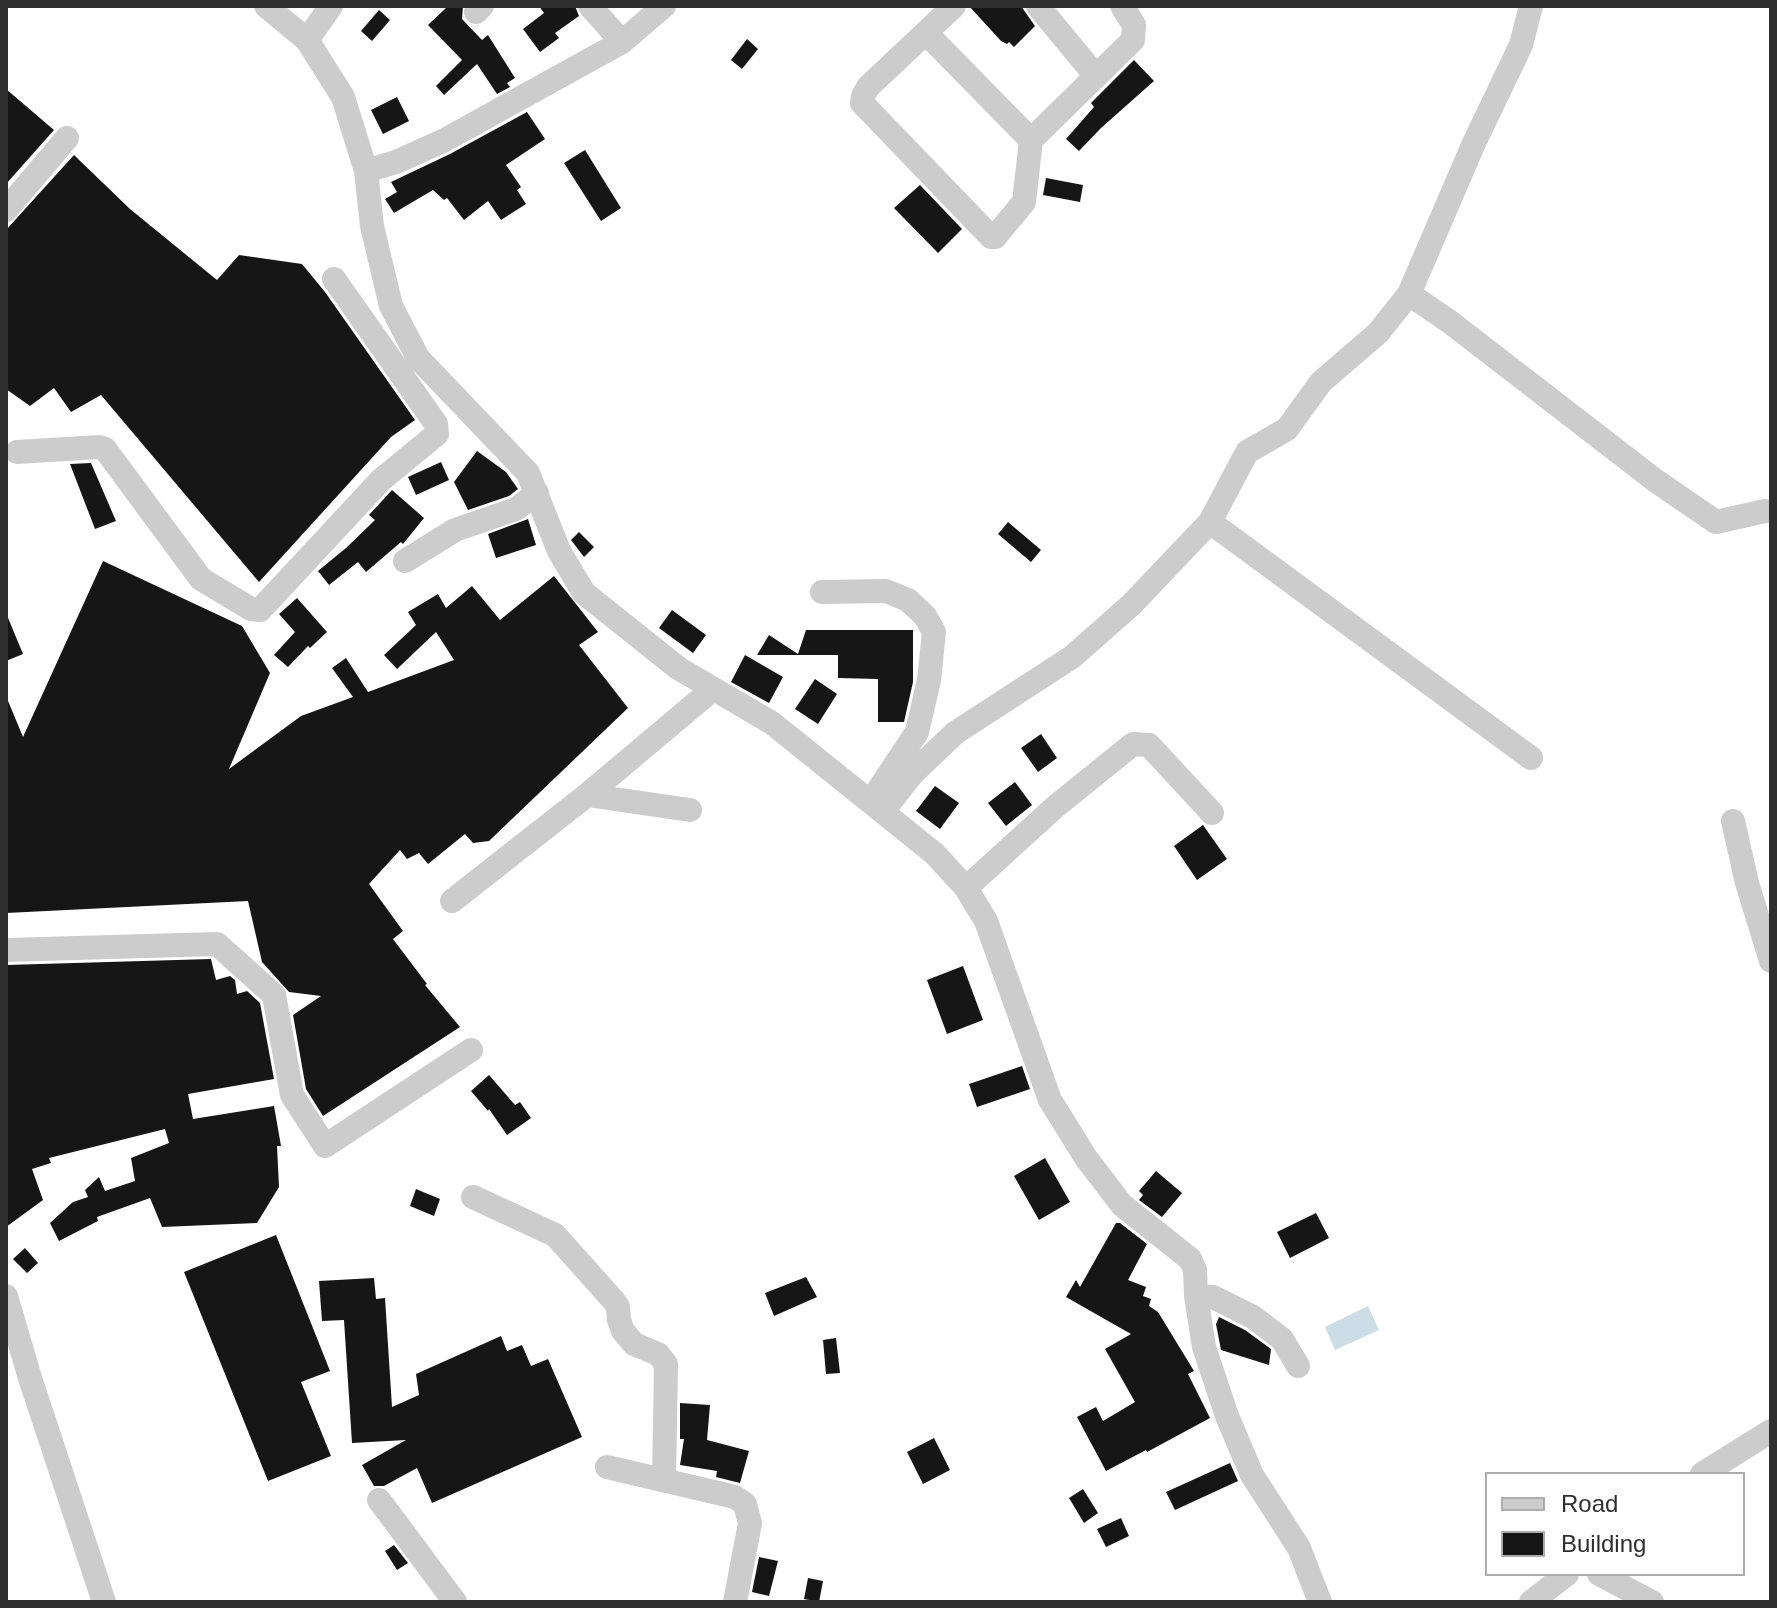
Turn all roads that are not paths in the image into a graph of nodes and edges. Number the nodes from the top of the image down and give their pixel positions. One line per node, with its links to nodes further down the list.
1 (266, 6): 10 (street)
2 (331, 6): 10 (street)
3 (590, 6): 11 (street)
4 (664, 6): 11 (street)
5 (954, 6): 9 (street)
6 (1038, 6): 12 (street)
7 (1122, 6): 12 (street)
8 (1531, 6): 18 (street)
9 (927, 34): 14 (street); 14 (street)
10 (307, 40): 15 (street)
11 (622, 42): 15 (street)
12 (1095, 75): 14 (street)
13 (67, 138): 16 (street)
14 (1031, 140)
15 (366, 171): 20 (street)
16 (6, 210)
17 (334, 279): 19 (street)
18 (1409, 294): 21 (street); 22 (street)
19 (10, 451)
20 (537, 493): 23 (street); 25 (street)
21 (1765, 511)
22 (1210, 522): 26 (street); 28 (street)
23 (405, 561)
24 (822, 592): 28 (street)
25 (713, 689): 27 (street); 28 (street)
26 (1531, 758)
27 (587, 795): 29 (street); 33 (street)
28 (877, 806): 32 (street)
29 (690, 810)
30 (1212, 813): 32 (street)
31 (1733, 821): 35 (street)
32 (966, 888): 39 (street)
33 (452, 901)
34 (6, 950): 36 (street)
35 (1771, 961)
36 (471, 1050)
37 (473, 1197): 44 (street)
38 (6, 1296): 48 (street)
39 (1196, 1296): 40 (street); 51 (street)
40 (1298, 1366)
41 (1771, 1431): 43 (street)
42 (607, 1467): 44 (street)
43 (1705, 1472)
44 (664, 1480): 50 (street)
45 (379, 1500): 49 (street)
46 (1564, 1576): 52 (street)
47 (1603, 1576): 53 (street)
48 (104, 1602)
49 (455, 1602)
50 (735, 1602)
51 (1320, 1602)
52 (1531, 1602)
53 (1652, 1602)

